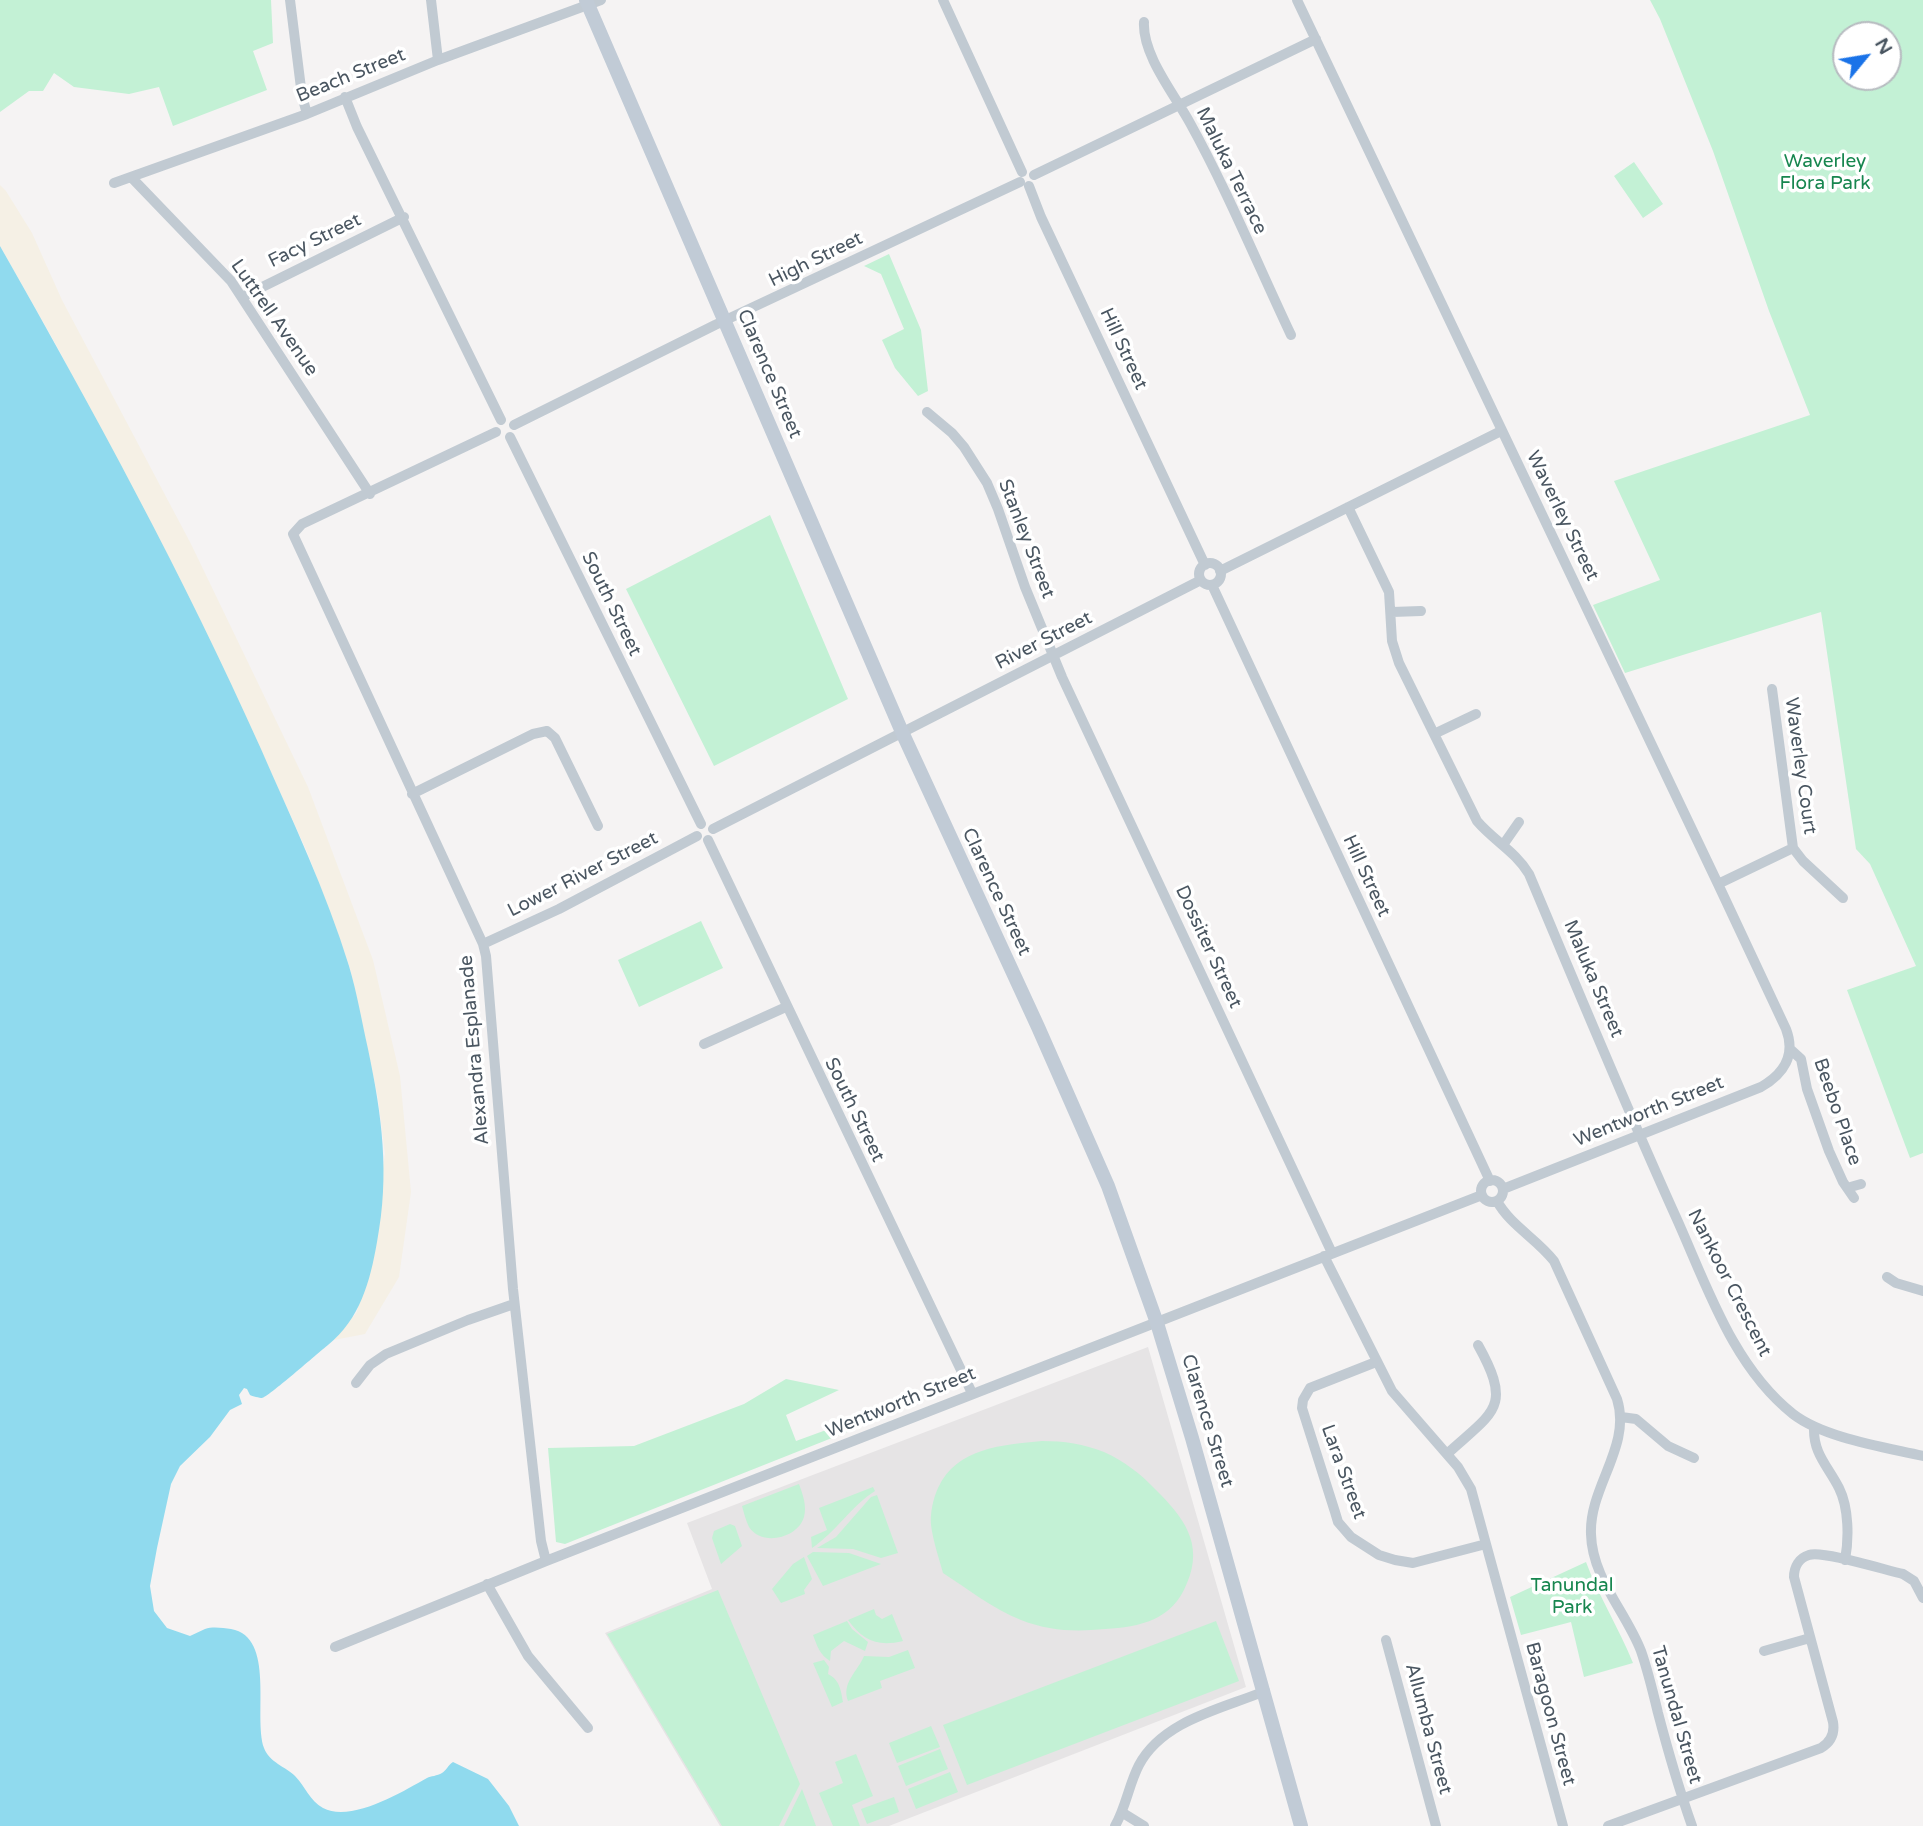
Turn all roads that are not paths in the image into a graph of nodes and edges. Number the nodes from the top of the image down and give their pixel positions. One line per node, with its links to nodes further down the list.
1 (290, 0): 11 (street)
2 (431, 0): 8 (street)
3 (943, 0): 13 (street, Hill Street)
4 (1297, 0): 7 (street, Waverley Street)
5 (592, 2): 8 (street, Beach Street); 17 (main road, Clarence Street)
6 (1144, 22): 10 (street, Maluka Terrace)
7 (1316, 40): 10 (street); 22 (street, Waverley Street)
8 (438, 60): 9 (street, Beach Street)
9 (345, 97): 11 (street, Beach Street); 15 (street)
10 (1179, 105): 13 (street); 18 (street, Maluka Terrace)
11 (307, 114): 12 (street, Beach Street)
12 (131, 177): 14 (street, Beach Street); 16 (street, Luttrell Avenue)
13 (1024, 180): 17 (street, High Street); 27 (street, Hill Street)
14 (114, 183)
15 (404, 217): 16 (street, Facy Street); 20 (street)
16 (243, 297): 25 (street, Luttrell Avenue)
17 (725, 321): 21 (street, High Street); 36 (main road, Clarence Street)
18 (1291, 335)
19 (927, 412): 33 (street, Stanley Street)
20 (501, 420): 21 (street); 23 (street)
21 (514, 425): 24 (street)
22 (1501, 430): 26 (street); 46 (street, Waverley Street)
23 (496, 432): 24 (street); 25 (street)
24 (510, 437): 40 (street, South Street)
25 (370, 494): 38 (street, Alexandra Esplanade)
26 (1348, 507): 28 (street); 32 (street, Maluka Street)
27 (1205, 565): 28 (street); 29 (street)
28 (1220, 571): 30 (street)
29 (1201, 580): 30 (street); 33 (street, River Street)
30 (1212, 585): 53 (street, Hill Street)
31 (1422, 611): 32 (street)
32 (1392, 612): 37 (street, Maluka Street)
33 (1053, 656): 36 (street, River Street); 60 (street, Dossiter Street)
34 (1772, 689): 45 (street, Waverley Court)
35 (1476, 713): 37 (street)
36 (902, 732): 42 (street); 64 (main road, Clarence Street)
37 (1434, 734): 44 (street, Maluka Street)
38 (412, 794): 41 (street); 48 (street, Alexandra Esplanade)
39 (1518, 822): 44 (street)
40 (701, 824): 42 (street); 43 (street)
41 (598, 826)
42 (713, 829): 43 (street)
43 (703, 838): 48 (street, Lower River Street); 49 (street, South Street)
44 (1503, 845): 52 (street, Maluka Street)
45 (1793, 848): 46 (street, Waverley Court); 47 (street, Waverley Court)
46 (1718, 884): 51 (street, Waverley Street)
47 (1843, 898)
48 (483, 944): 63 (street, Alexandra Esplanade)
49 (786, 1007): 50 (street); 68 (street, South Street)
50 (704, 1044)
51 (1790, 1049): 52 (street, Wentworth Street); 55 (street, Beebo Place)
52 (1639, 1135): 56 (street, Wentworth Street); 70 (street, Nankoor Crescent)
53 (1490, 1181): 56 (street); 57 (street)
54 (1861, 1184): 55 (street, Beebo Place)
55 (1847, 1188): 58 (street, Beebo Place)
56 (1503, 1189): 59 (street)
57 (1482, 1195): 59 (street); 60 (street, Wentworth Street)
58 (1854, 1198)
59 (1497, 1201): 69 (street, Tanundal Street)
60 (1328, 1255): 64 (street, Wentworth Street); 66 (street, Baragoon Street)
61 (1887, 1277): 62 (street)
62 (1923, 1291)
63 (514, 1304): 67 (street); 76 (street, Alexandra Esplanade)
64 (1157, 1323): 68 (street, Wentworth Street); 83 (main road, Clarence Street)
65 (1478, 1345): 71 (street)
66 (1376, 1362): 71 (street, Baragoon Street); 74 (street, Lara Street)
67 (356, 1383)
68 (972, 1393): 76 (street, Wentworth Street)
69 (1621, 1417): 73 (street); 85 (street, Tanundal Street)
70 (1814, 1427): 72 (street, Nankoor Crescent); 75 (street)
71 (1447, 1454): 74 (street, Baragoon Street)
72 (1923, 1456)
73 (1694, 1458)
74 (1486, 1544): 91 (street, Baragoon Street)
75 (1845, 1560): 78 (street); 79 (street)
76 (546, 1561): 77 (street, Wentworth Street)
77 (487, 1584): 81 (street, Wentworth Street); 84 (street)
78 (1923, 1598)
79 (1810, 1638): 82 (street); 85 (street)
80 (1386, 1640): 90 (street, Allumba Street)
81 (335, 1647)
82 (1764, 1651)
83 (1265, 1691): 86 (street); 89 (main road, Clarence Street)
84 (588, 1728)
85 (1682, 1798): 92 (street); 93 (street, Tanundal Street)
86 (1122, 1813): 87 (street); 88 (street)
87 (1115, 1826)
88 (1144, 1826)
89 (1301, 1826)
90 (1436, 1826)
91 (1563, 1826)
92 (1608, 1826)
93 (1692, 1826)

